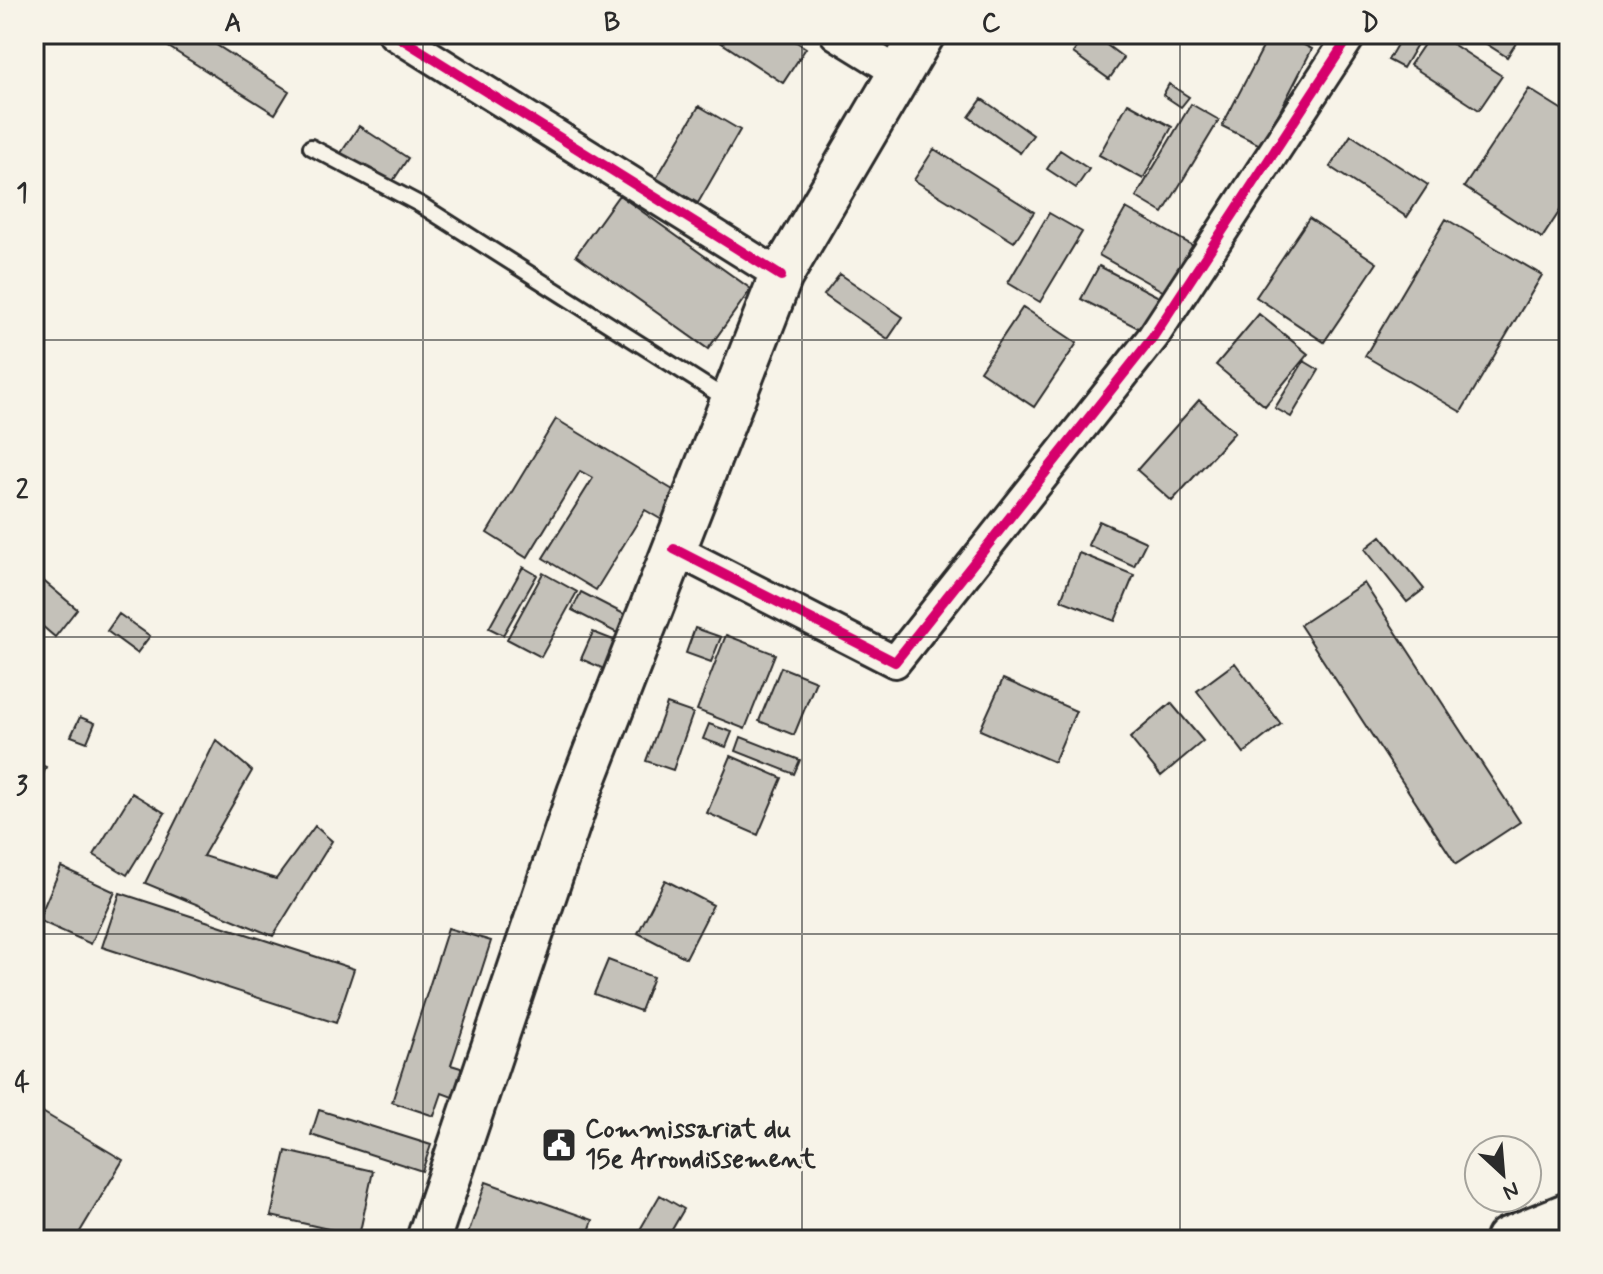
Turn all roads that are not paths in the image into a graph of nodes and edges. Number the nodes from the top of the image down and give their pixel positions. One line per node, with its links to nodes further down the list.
1 (394, 34): 7 (street)
2 (836, 34): 5 (street)
3 (923, 34): 5 (main road)
4 (1351, 34): 9 (street)
5 (899, 73): 7 (main road)
6 (311, 147): 8 (lane)
7 (781, 276): 8 (main road)
8 (731, 403): 9 (main road)
9 (674, 549): 11 (main road)
10 (1569, 1215): 12 (highway)
11 (428, 1240)
12 (1508, 1240)

